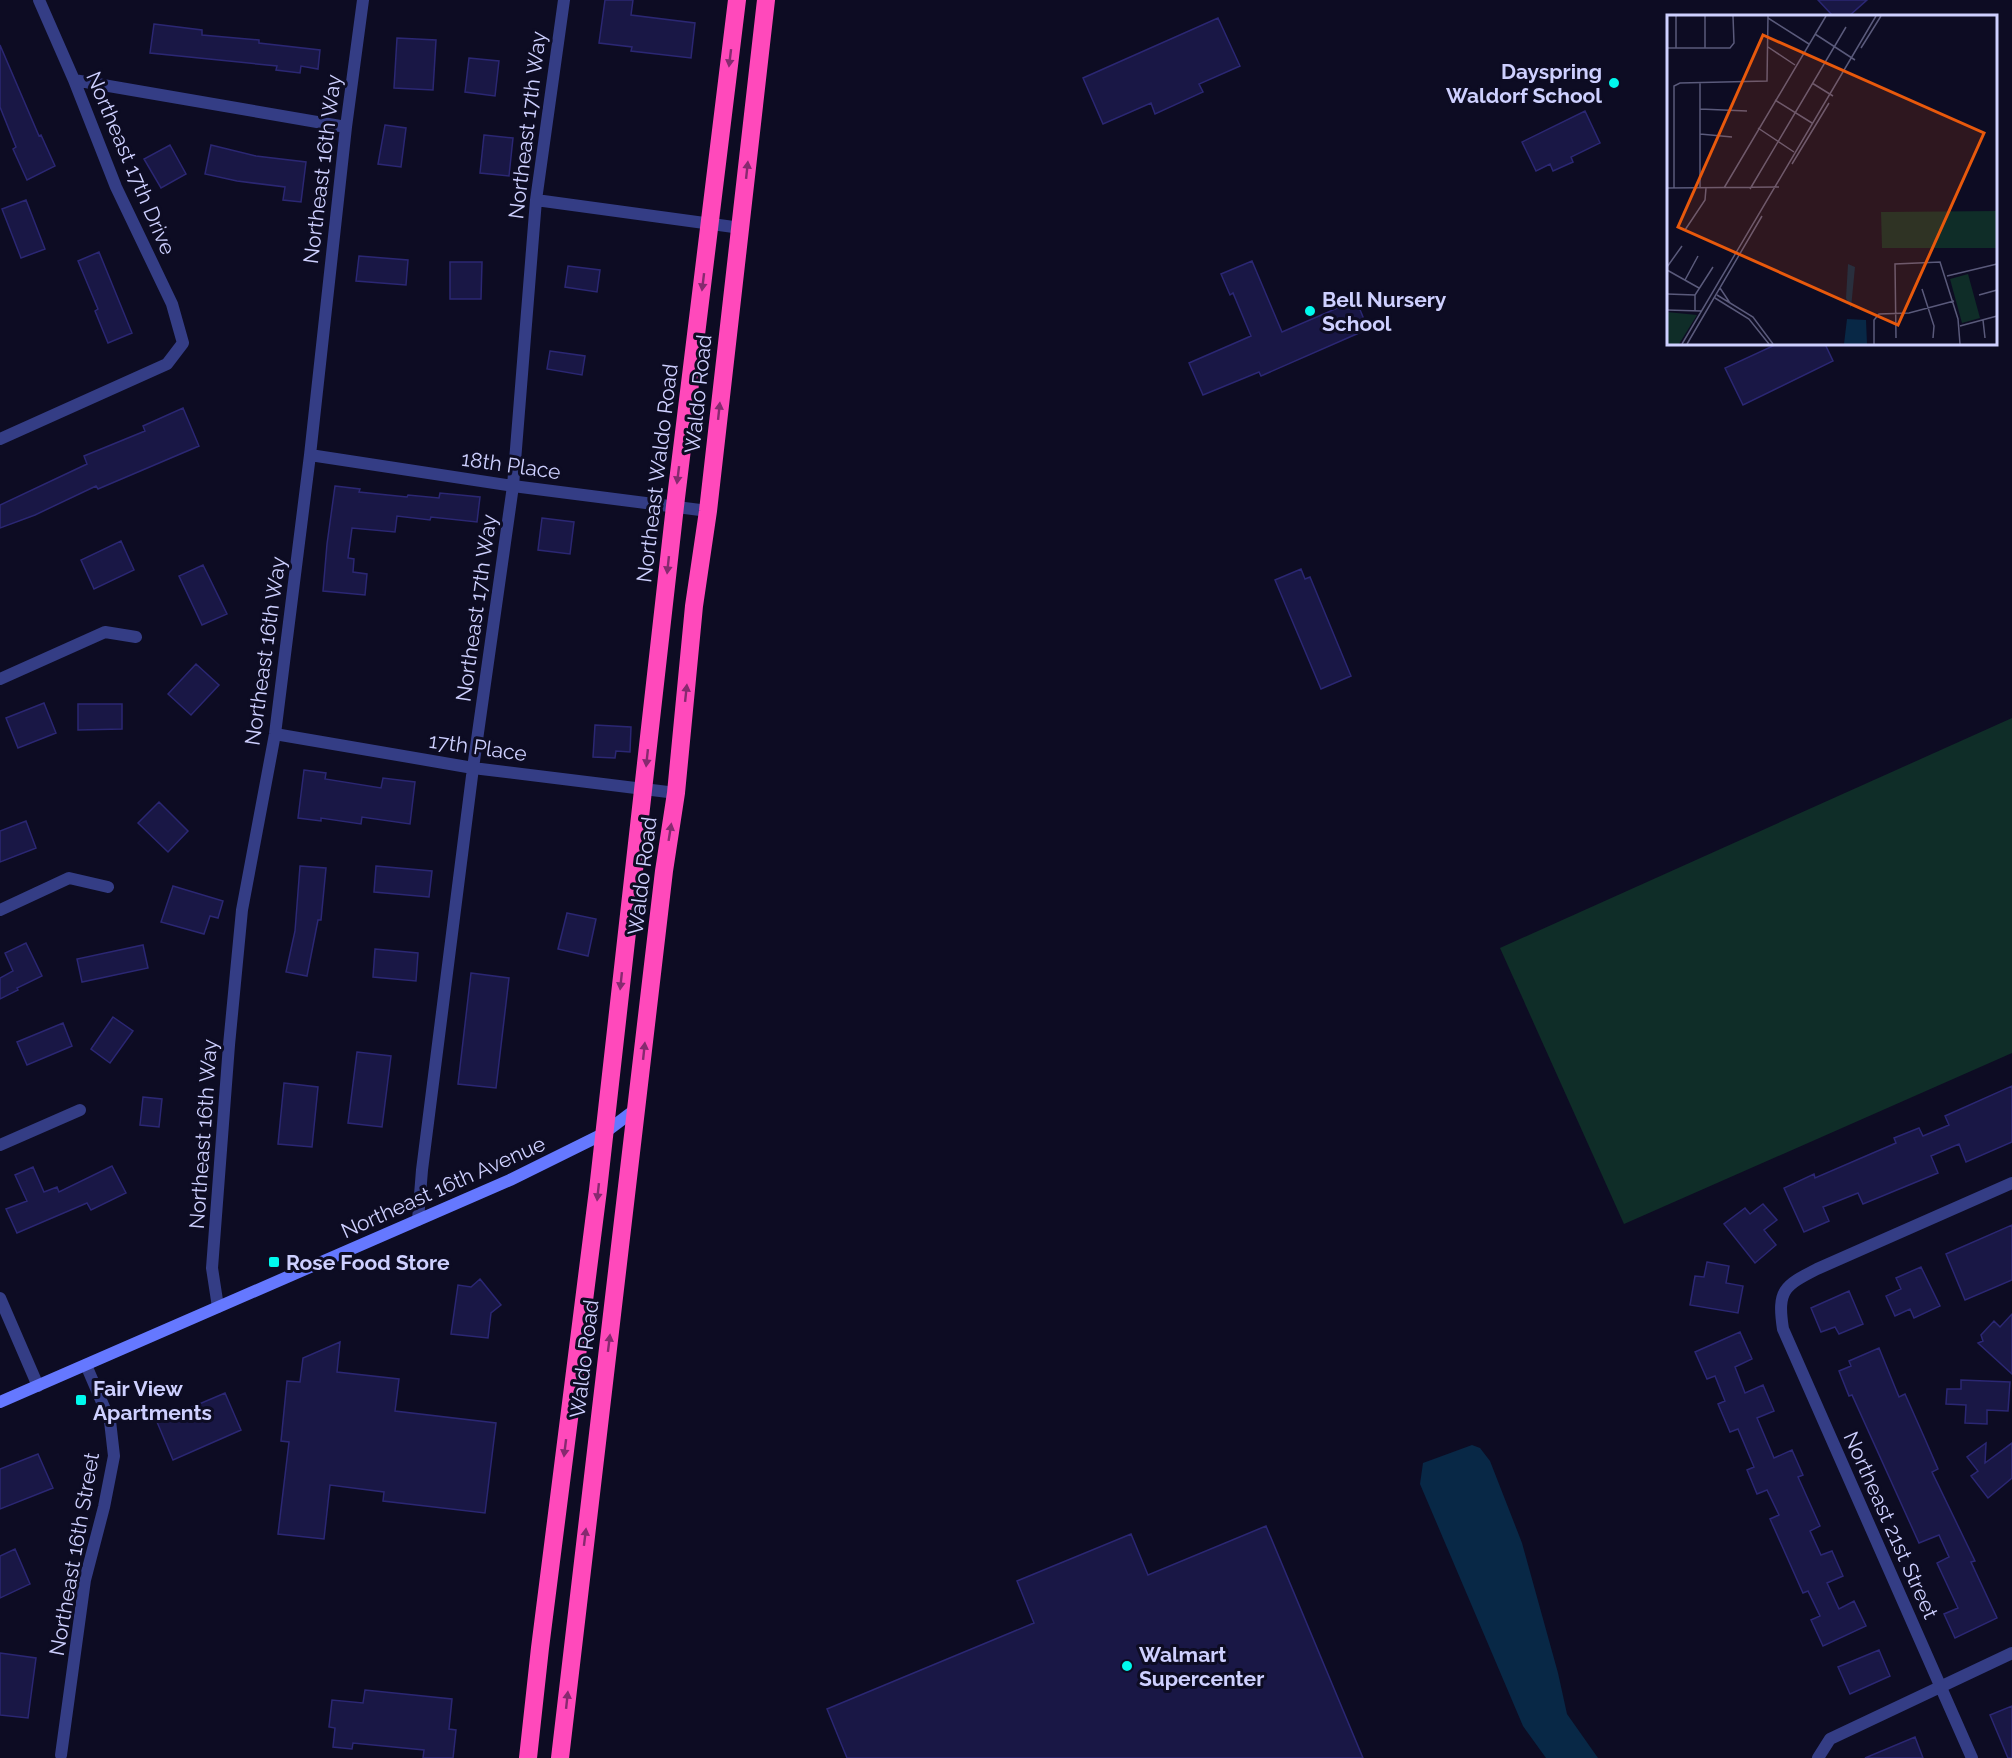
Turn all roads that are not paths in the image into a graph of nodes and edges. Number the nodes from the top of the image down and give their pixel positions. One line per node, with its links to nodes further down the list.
1 (39, 0): 6 (street, Northeast 17th Drive)
2 (363, 0): 7 (street, Northeast 16th Way)
3 (564, 0): 8 (street, Northeast 17th Way)
4 (737, 0): 9 (highway, Northeast Waldo Road, one-way to 9)
5 (766, 0): 10 (highway, Waldo Road, one-way to 5)
6 (74, 80): 7 (street); 11 (street, Northeast 17th Drive)
7 (346, 127): 12 (street, Northeast 16th Way)
8 (536, 200): 9 (street); 13 (street, Northeast 17th Way)
9 (710, 224): 10 (street); 14 (highway, Northeast Waldo Road, one-way to 14)
10 (741, 228): 15 (highway, Waldo Road, one-way to 10)
11 (0, 439)
12 (310, 454): 13 (street, 18th Place); 18 (street, Northeast 16th Way)
13 (513, 486): 14 (street, 18th Place); 19 (street, Northeast 17th Way)
14 (675, 506): 15 (street, 18th Place); 20 (highway, Northeast Waldo Road, one-way to 20)
15 (708, 511): 21 (highway, Waldo Road, one-way to 15)
16 (136, 637): 17 (street)
17 (0, 679)
18 (275, 734): 19 (street, 17th Place); 33 (street, Northeast 16th Way)
19 (473, 768): 20 (street, 17th Place); 31 (street, Northeast 17th Way)
20 (644, 789): 21 (street, 17th Place); 24 (highway, Northeast Waldo Road)
21 (676, 794): 25 (highway, Waldo Road, one-way to 21)
22 (108, 887): 23 (street)
23 (0, 910)
24 (624, 952): 28 (highway, Waldo Road, one-way to 28)
25 (636, 1109): 27 (highway, Waldo Road); 28 (street)
26 (80, 1110): 29 (street)
27 (634, 1132): 28 (street); 41 (highway, Waldo Road, one-way to 27)
28 (603, 1134): 31 (street, Northeast 16th Avenue); 40 (highway, Waldo Road, one-way to 40)
29 (0, 1145)
30 (2012, 1183): 38 (street, Northeast 21st Street)
31 (418, 1220): 33 (street, Northeast 16th Avenue)
32 (0, 1298): 35 (street)
33 (218, 1307): 34 (street, Northeast 16th Avenue)
34 (86, 1365): 35 (street, Northeast 16th Avenue); 39 (street, Northeast 16th Street)
35 (38, 1386): 36 (street, Northeast 16th Avenue)
36 (0, 1402)
37 (2012, 1653): 38 (street)
38 (1941, 1687): 42 (street); 43 (street, Northeast 21st Street)
39 (61, 1755)
40 (528, 1758)
41 (560, 1758)
42 (1818, 1758)
43 (1972, 1758)

